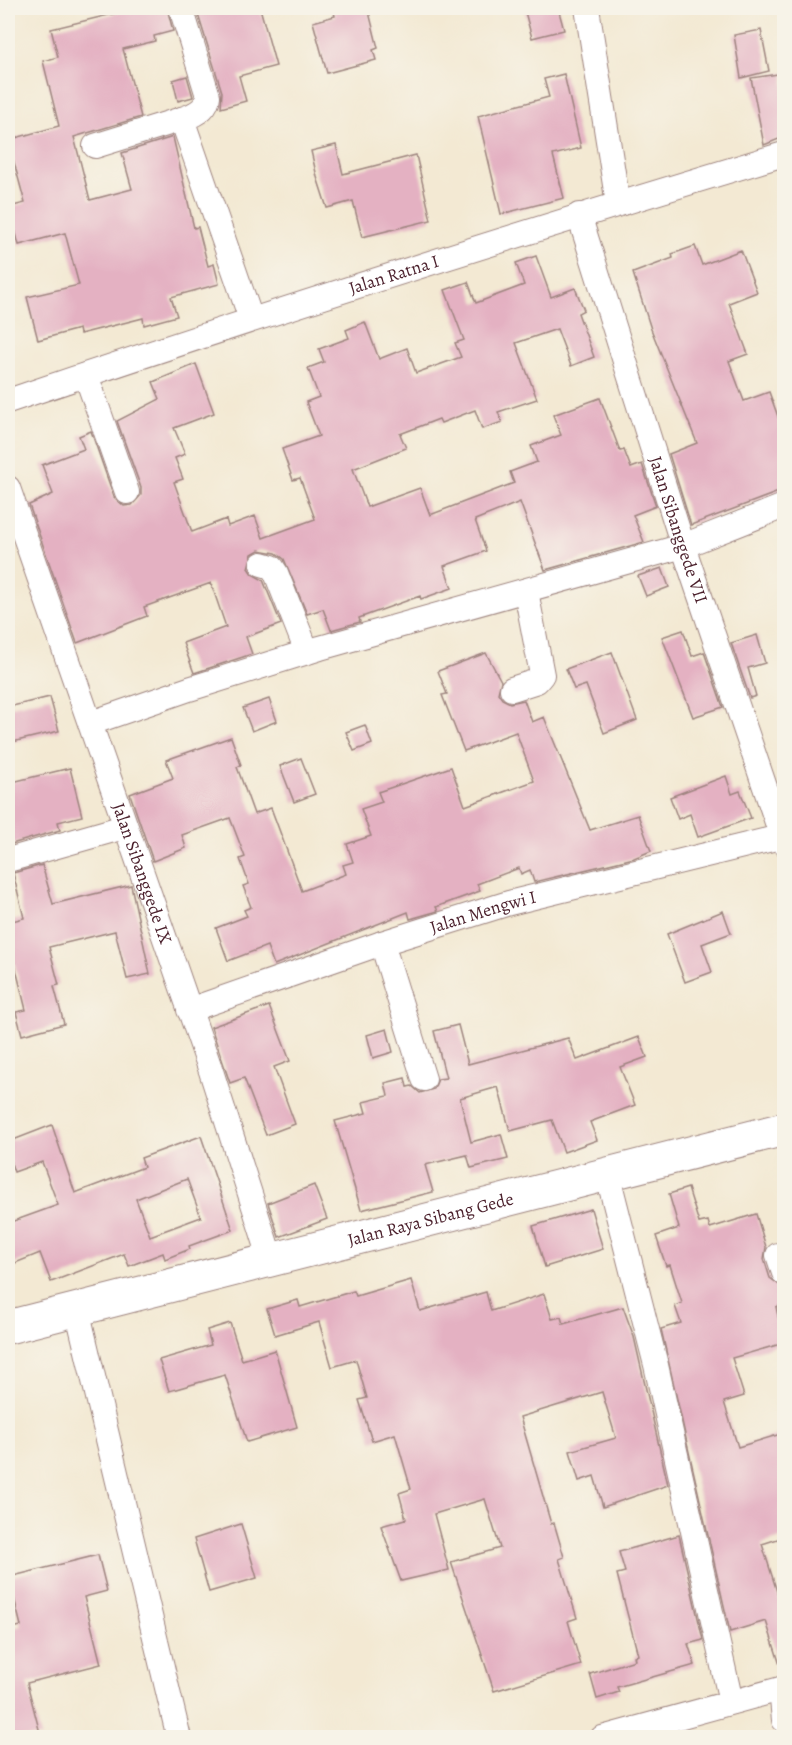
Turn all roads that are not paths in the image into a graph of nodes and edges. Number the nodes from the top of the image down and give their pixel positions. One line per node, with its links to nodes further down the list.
1 (181, 8): 3 (street)
2 (587, 8): 6 (street)
3 (182, 118): 4 (street); 8 (street)
4 (95, 146)
5 (784, 154): 6 (street, Jalan Ratna I)
6 (618, 204): 7 (street, Jalan Ratna I)
7 (579, 215): 8 (street, Jalan Ratna I); 14 (street, Jalan Sibanggede VII)
8 (250, 319): 9 (street, Jalan Ratna I)
9 (86, 375): 10 (street, Jalan Ratna I); 12 (street)
10 (8, 401)
11 (8, 488): 19 (street, Jalan Sibanggede IX)
12 (127, 492)
13 (784, 506): 14 (street)
14 (682, 546): 16 (street); 21 (street, Jalan Sibanggede VII)
15 (262, 564): 17 (street)
16 (526, 591): 17 (street); 18 (street)
17 (307, 652): 19 (street)
18 (512, 689)
19 (91, 723): 20 (street, Jalan Sibanggede IX)
20 (124, 827): 22 (street); 24 (street, Jalan Sibanggede IX)
21 (784, 838): 23 (street, Jalan Mengwi I)
22 (8, 860)
23 (382, 943): 24 (street, Jalan Mengwi I); 25 (street)
24 (189, 1010): 28 (street, Jalan Sibanggede IX)
25 (424, 1079)
26 (784, 1129): 27 (main road, Jalan Raya Sibang Gede)
27 (608, 1176): 28 (main road, Jalan Raya Sibang Gede); 32 (street)
28 (271, 1260): 29 (main road, Jalan Raya Sibang Gede)
29 (77, 1309): 30 (main road, Jalan Raya Sibang Gede); 35 (street)
30 (8, 1327)
31 (783, 1688): 32 (street); 33 (street)
32 (731, 1702): 34 (street)
33 (784, 1720)
34 (655, 1731): 36 (street)
35 (179, 1737)
36 (602, 1737)

